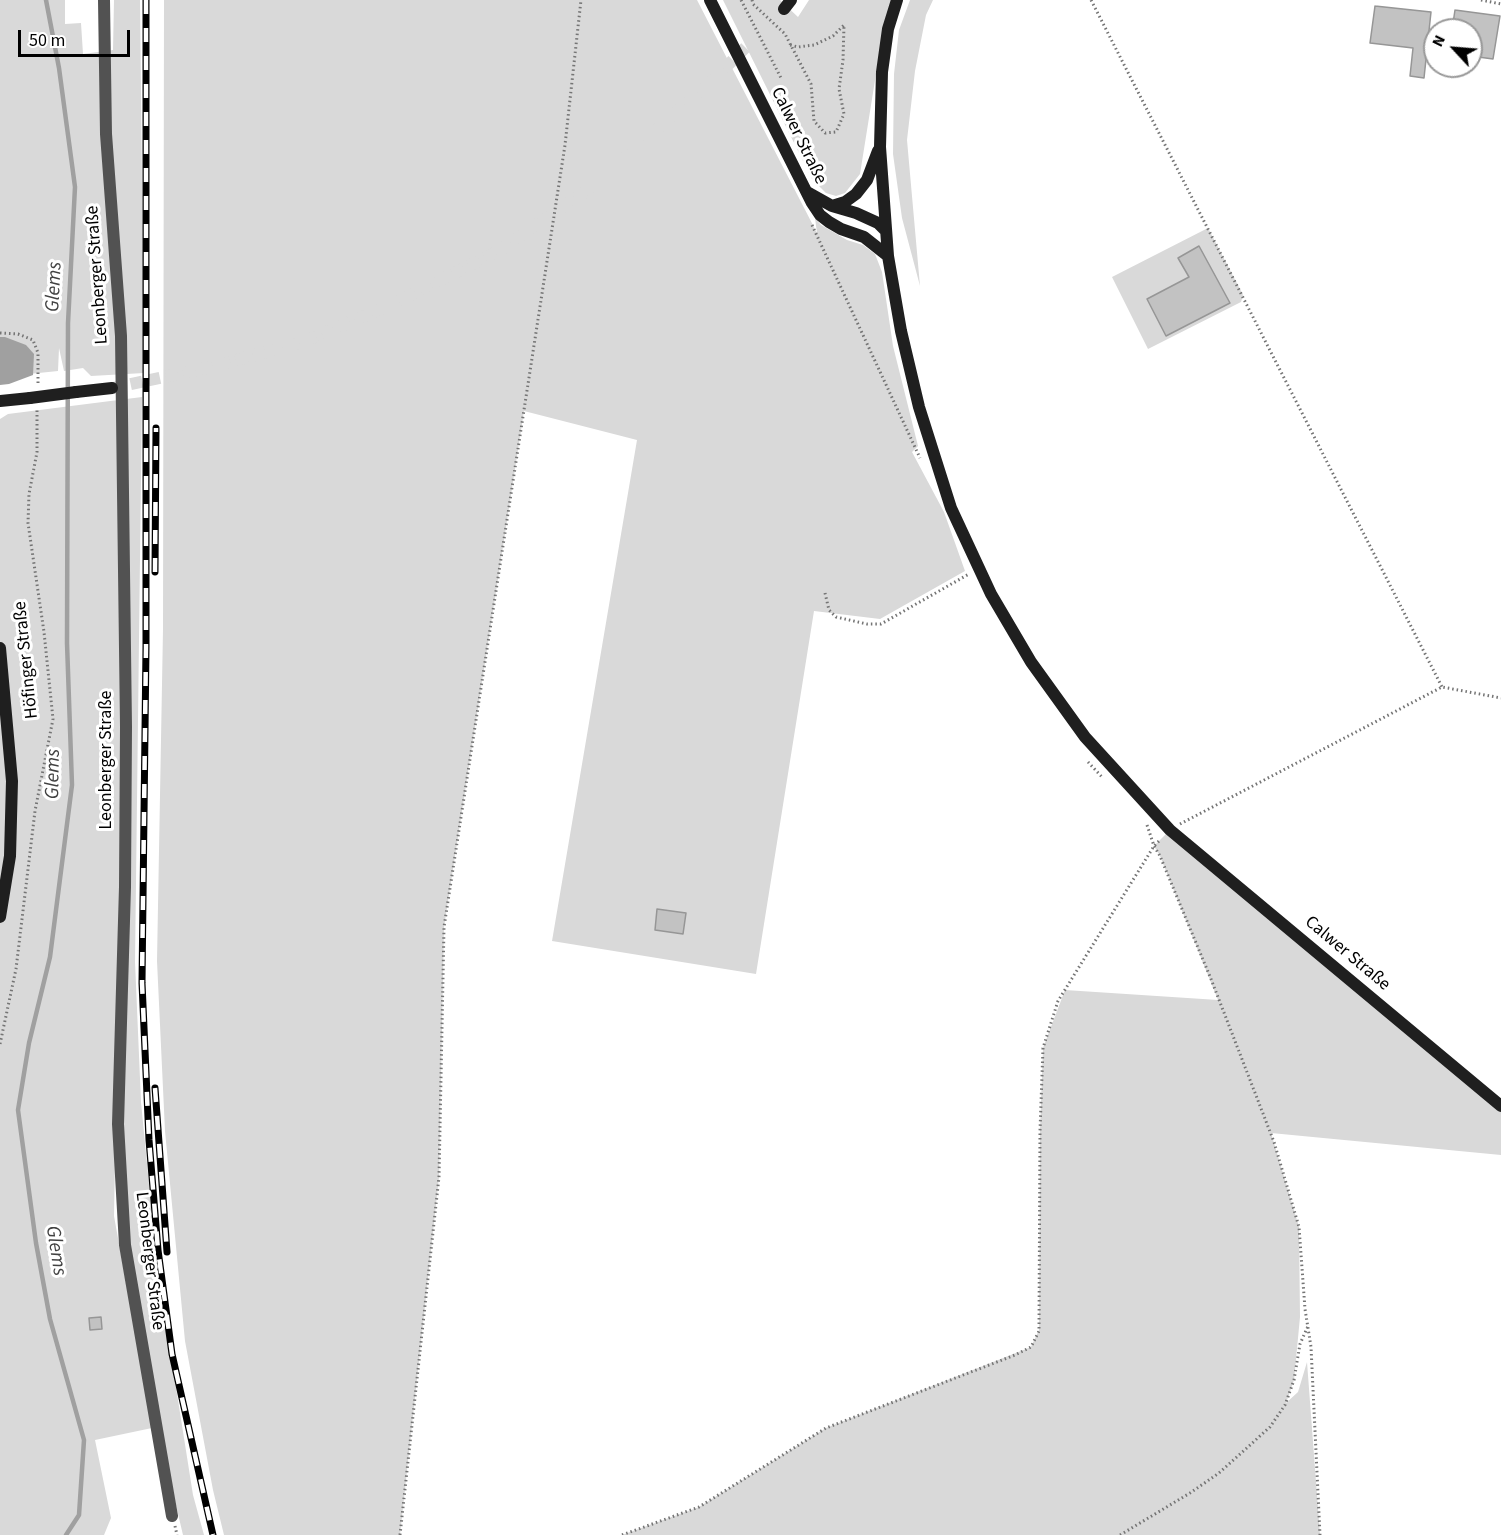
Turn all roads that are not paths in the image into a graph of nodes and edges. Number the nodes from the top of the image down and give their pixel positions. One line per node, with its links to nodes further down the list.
1 (104, 0): 14 (street, Leonberger Straße)
2 (710, 0): 5 (main road, Calwer Straße)
3 (897, 0): 4 (main road)
4 (880, 147): 6 (main road); 7 (main road, Calwer Straße)
5 (806, 192): 6 (main road); 8 (main road, Calwer Straße)
6 (832, 206): 7 (main road)
7 (886, 231): 8 (main road, Calwer Straße)
8 (888, 256): 13 (main road, Calwer Straße)
9 (112, 388): 10 (main road, bridge)
10 (0, 401)
11 (0, 648): 12 (main road, Höfinger Straße)
12 (0, 917)
13 (1501, 1106)
14 (172, 1516)

